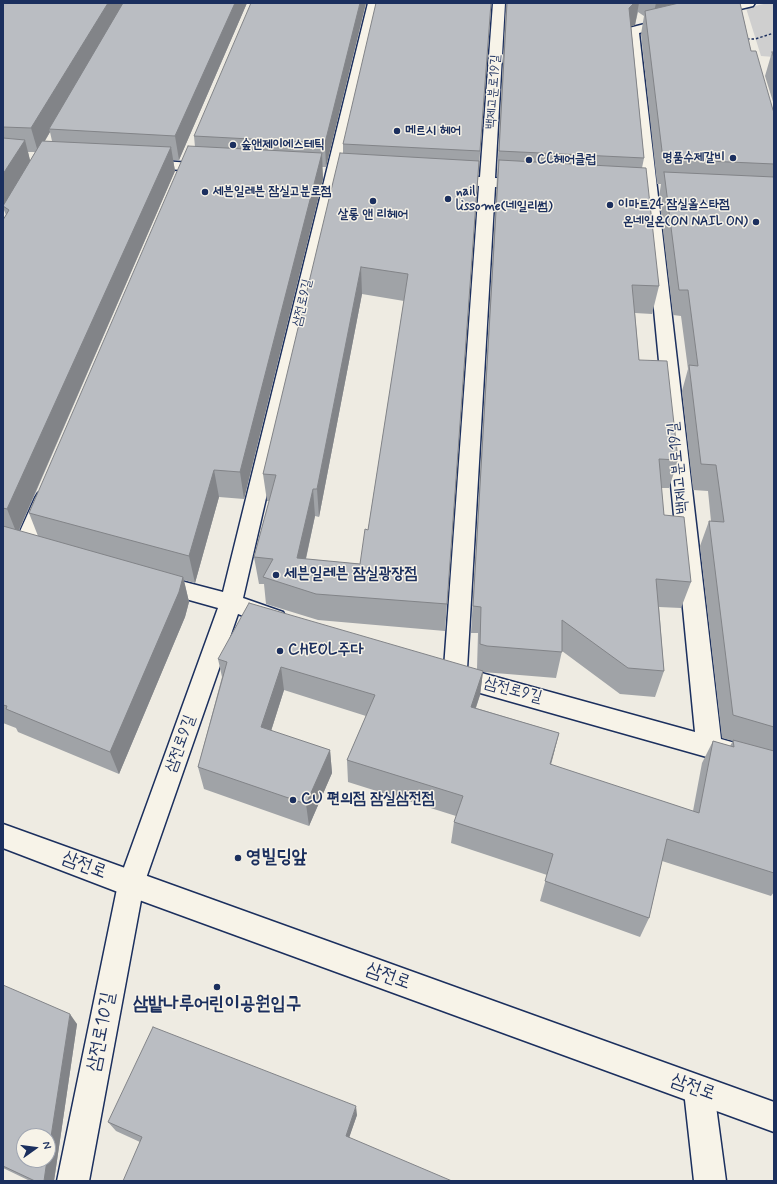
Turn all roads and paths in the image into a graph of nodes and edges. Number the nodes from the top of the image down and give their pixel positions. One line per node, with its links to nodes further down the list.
1 (374, 3): 16 (street, 삼전로9길)
2 (499, 3): 9 (street, 백제고분로19길)
3 (737, 4): 5 (street); 20 (street, 백제고분로19길)
4 (774, 33): 5 (path)
5 (747, 39)
6 (130, 164): 7 (street)
7 (224, 168)
8 (434, 179): 9 (street)
9 (488, 182): 10 (street); 19 (street, 백제고분로19길)
10 (542, 184)
11 (52, 481): 13 (street)
12 (3, 540): 13 (street)
13 (24, 547): 14 (street)
14 (47, 553)
15 (139, 578): 16 (street)
16 (231, 603): 17 (street); 23 (street, 삼전로9길)
17 (298, 625)
18 (432, 668): 19 (street, 삼전로9길)
19 (455, 676): 20 (street, 삼전로9길)
20 (709, 746): 21 (street, 삼전로9길)
21 (774, 765)
22 (3, 836): 23 (street, 삼전로)
23 (131, 884): 24 (street, 삼전로); 26 (street, 삼전로10길)
24 (700, 1091): 25 (street, 삼전로); 27 (street)
25 (774, 1117)
26 (73, 1181)
27 (710, 1181)

